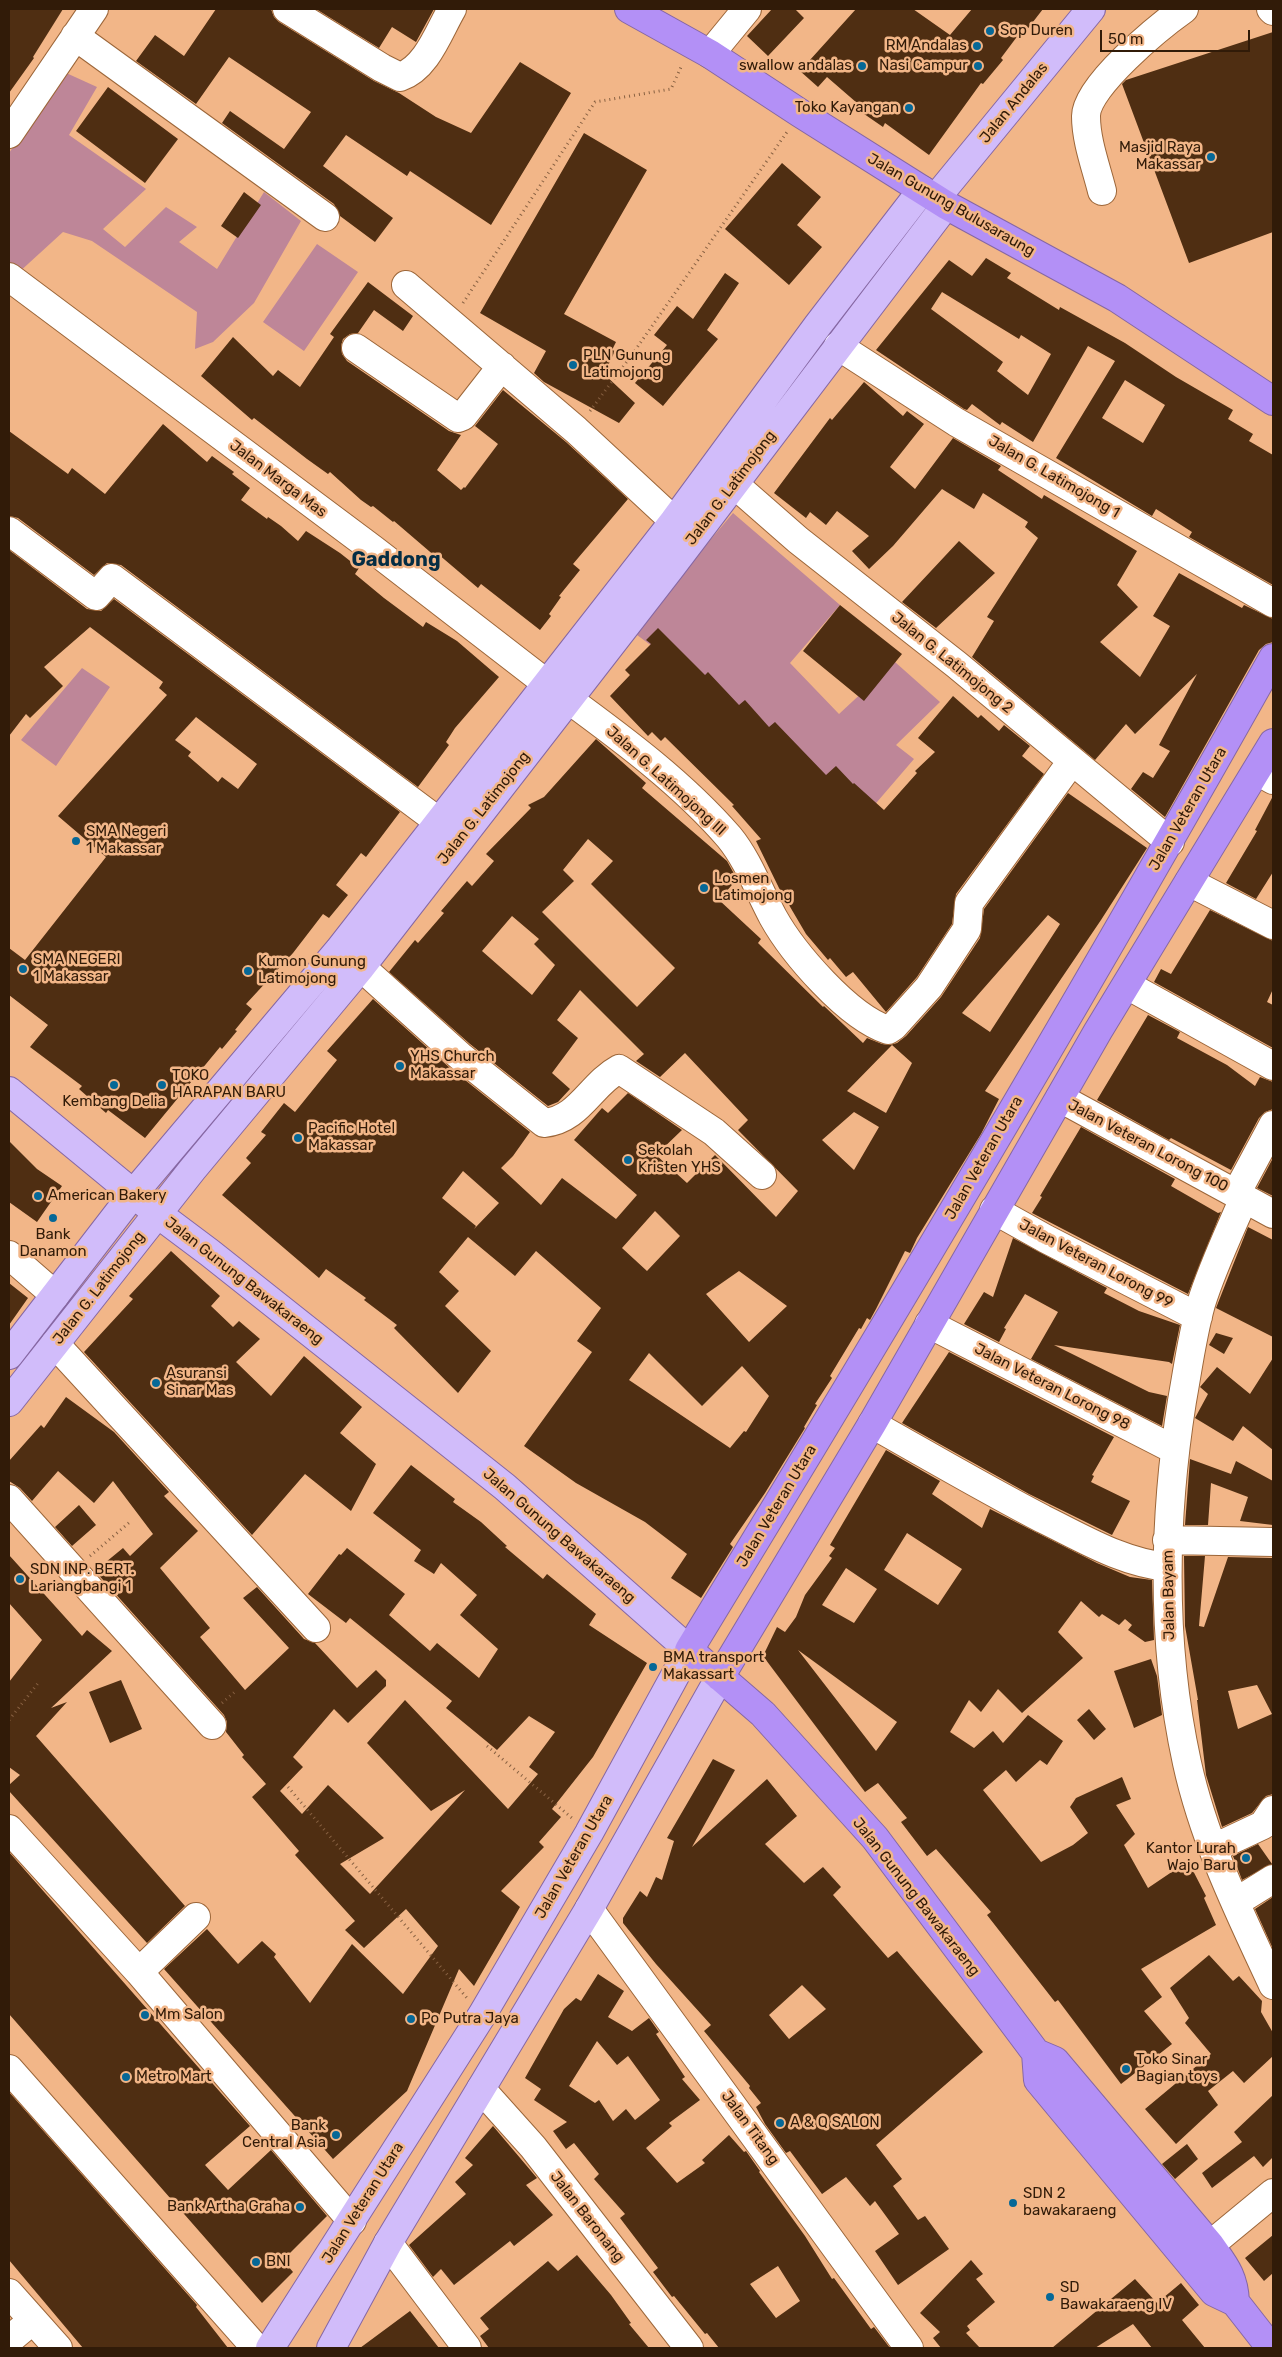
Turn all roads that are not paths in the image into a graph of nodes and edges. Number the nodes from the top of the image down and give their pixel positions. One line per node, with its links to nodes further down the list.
1 (94, 9): 8 (street)
2 (287, 9): 3 (street)
3 (452, 9)
4 (630, 9): 9 (highway, Jalan Gunung Bulusaraung)
5 (748, 9): 9 (street)
6 (1091, 9): 12 (main road, Jalan Andalas)
7 (1184, 9): 11 (street)
8 (76, 36): 10 (street); 13 (street)
9 (701, 49): 12 (highway, Jalan Gunung Bulusaraung)
10 (9, 134)
11 (1102, 191)
12 (935, 197): 16 (main road, Jalan G. Latimojong); 19 (highway, Jalan Gunung Bulusaraung); 21 (main road, Jalan G. Latimojong)
13 (325, 217)
14 (9, 276): 25 (street, Jalan Marga Mas)
15 (406, 285): 18 (street)
16 (838, 346): 20 (main road, Jalan G. Latimojong); 23 (street, Jalan G. Latimojong 1)
17 (356, 348): 18 (street)
18 (502, 366): 21 (street)
19 (1273, 400)
20 (734, 484): 25 (main road, Jalan G. Latimojong); 27 (street, Jalan G. Latimojong 2)
21 (674, 520): 25 (main road, Jalan G. Latimojong)
22 (9, 531): 29 (street)
23 (1273, 603)
24 (1273, 658): 31 (highway, Jalan Veteran Utara)
25 (557, 691): 27 (street, Jalan G. Latimojong III); 29 (main road, Jalan G. Latimojong); 30 (main road, Jalan G. Latimojong)
26 (1273, 743): 28 (highway)
27 (1072, 761): 31 (street, Jalan G. Latimojong 2)
28 (1265, 775): 32 (highway)
29 (438, 822): 30 (street); 43 (main road, Jalan G. Latimojong)
30 (461, 838): 34 (main road, Jalan G. Latimojong)
31 (1170, 842): 36 (highway, Jalan Veteran Utara)
32 (1189, 882): 33 (street); 35 (highway)
33 (1273, 925)
34 (361, 967): 42 (street); 46 (main road, Jalan G. Latimojong)
35 (1127, 985): 37 (highway); 38 (street)
36 (1069, 1012): 37 (highway); 52 (highway, Jalan Veteran Utara)
37 (1098, 1031): 40 (highway)
38 (1273, 1066)
39 (9, 1091): 43 (main road, Jalan Gunung Bawakaraeng)
40 (1060, 1098): 44 (street, Jalan Veteran Lorong 100); 45 (highway)
41 (1273, 1125): 44 (street, Jalan Bayam)
42 (762, 1174)
43 (133, 1194): 46 (main road, Jalan Gunung Bawakaraeng); 49 (main road, Jalan G. Latimojong)
44 (1240, 1196): 47 (street, Jalan Veteran Lorong 100); 50 (street, Jalan Bayam)
45 (994, 1210): 50 (street, Jalan Veteran Lorong 99); 51 (highway)
46 (158, 1214): 53 (main road, Jalan G. Latimojong); 64 (main road, Jalan Gunung Bawakaraeng)
47 (1273, 1214)
48 (9, 1255): 49 (street)
49 (55, 1295): 55 (main road, Jalan G. Latimojong)
50 (1198, 1317): 58 (street, Jalan Bayam)
51 (929, 1324): 54 (highway); 58 (street, Jalan Veteran Lorong 98)
52 (881, 1335): 54 (highway); 64 (highway, Jalan Veteran Utara)
53 (55, 1344): 56 (main road, Jalan G. Latimojong); 63 (street)
54 (913, 1352): 57 (highway)
55 (9, 1355)
56 (9, 1402)
57 (872, 1424): 62 (street); 65 (highway)
58 (1175, 1450): 60 (street, Jalan Bayam)
59 (9, 1498): 66 (street)
60 (1167, 1540): 61 (street); 62 (street, Jalan Bayam)
61 (1273, 1542)
62 (1167, 1567): 69 (street, Jalan Bayam)
63 (316, 1628)
64 (689, 1650): 65 (highway, Jalan Gunung Bawakaraeng); 80 (main road, Jalan Veteran Utara)
65 (720, 1677): 72 (main road); 76 (highway, Jalan Gunung Bawakaraeng)
66 (212, 1725)
67 (1273, 1810): 69 (street)
68 (9, 1829): 74 (street)
69 (1214, 1848): 71 (street, Jalan Bayam)
70 (1273, 1879): 71 (street)
71 (1236, 1902): 75 (street, Jalan Bayam)
72 (589, 1909): 78 (main road); 93 (street, Jalan Titang)
73 (196, 1917): 74 (street)
74 (139, 1972): 80 (street)
75 (1273, 1985)
76 (1036, 2054): 82 (highway, Jalan Gunung Bawakaraeng); 84 (highway)
77 (9, 2068): 88 (street)
78 (481, 2089): 81 (main road); 92 (street, Jalan Baronang)
79 (1273, 2193): 82 (street)
80 (352, 2221): 89 (main road, Jalan Veteran Utara)
81 (388, 2242): 90 (main road); 91 (street)
82 (1210, 2245): 84 (highway, Jalan Gunung Bawakaraeng)
83 (9, 2293): 85 (street)
84 (1234, 2302): 94 (highway)
85 (32, 2320): 86 (street); 87 (street)
86 (9, 2340)
87 (58, 2348)
88 (256, 2348)
89 (270, 2348)
90 (331, 2348)
91 (467, 2348)
92 (690, 2348)
93 (909, 2348)
94 (1271, 2348)

